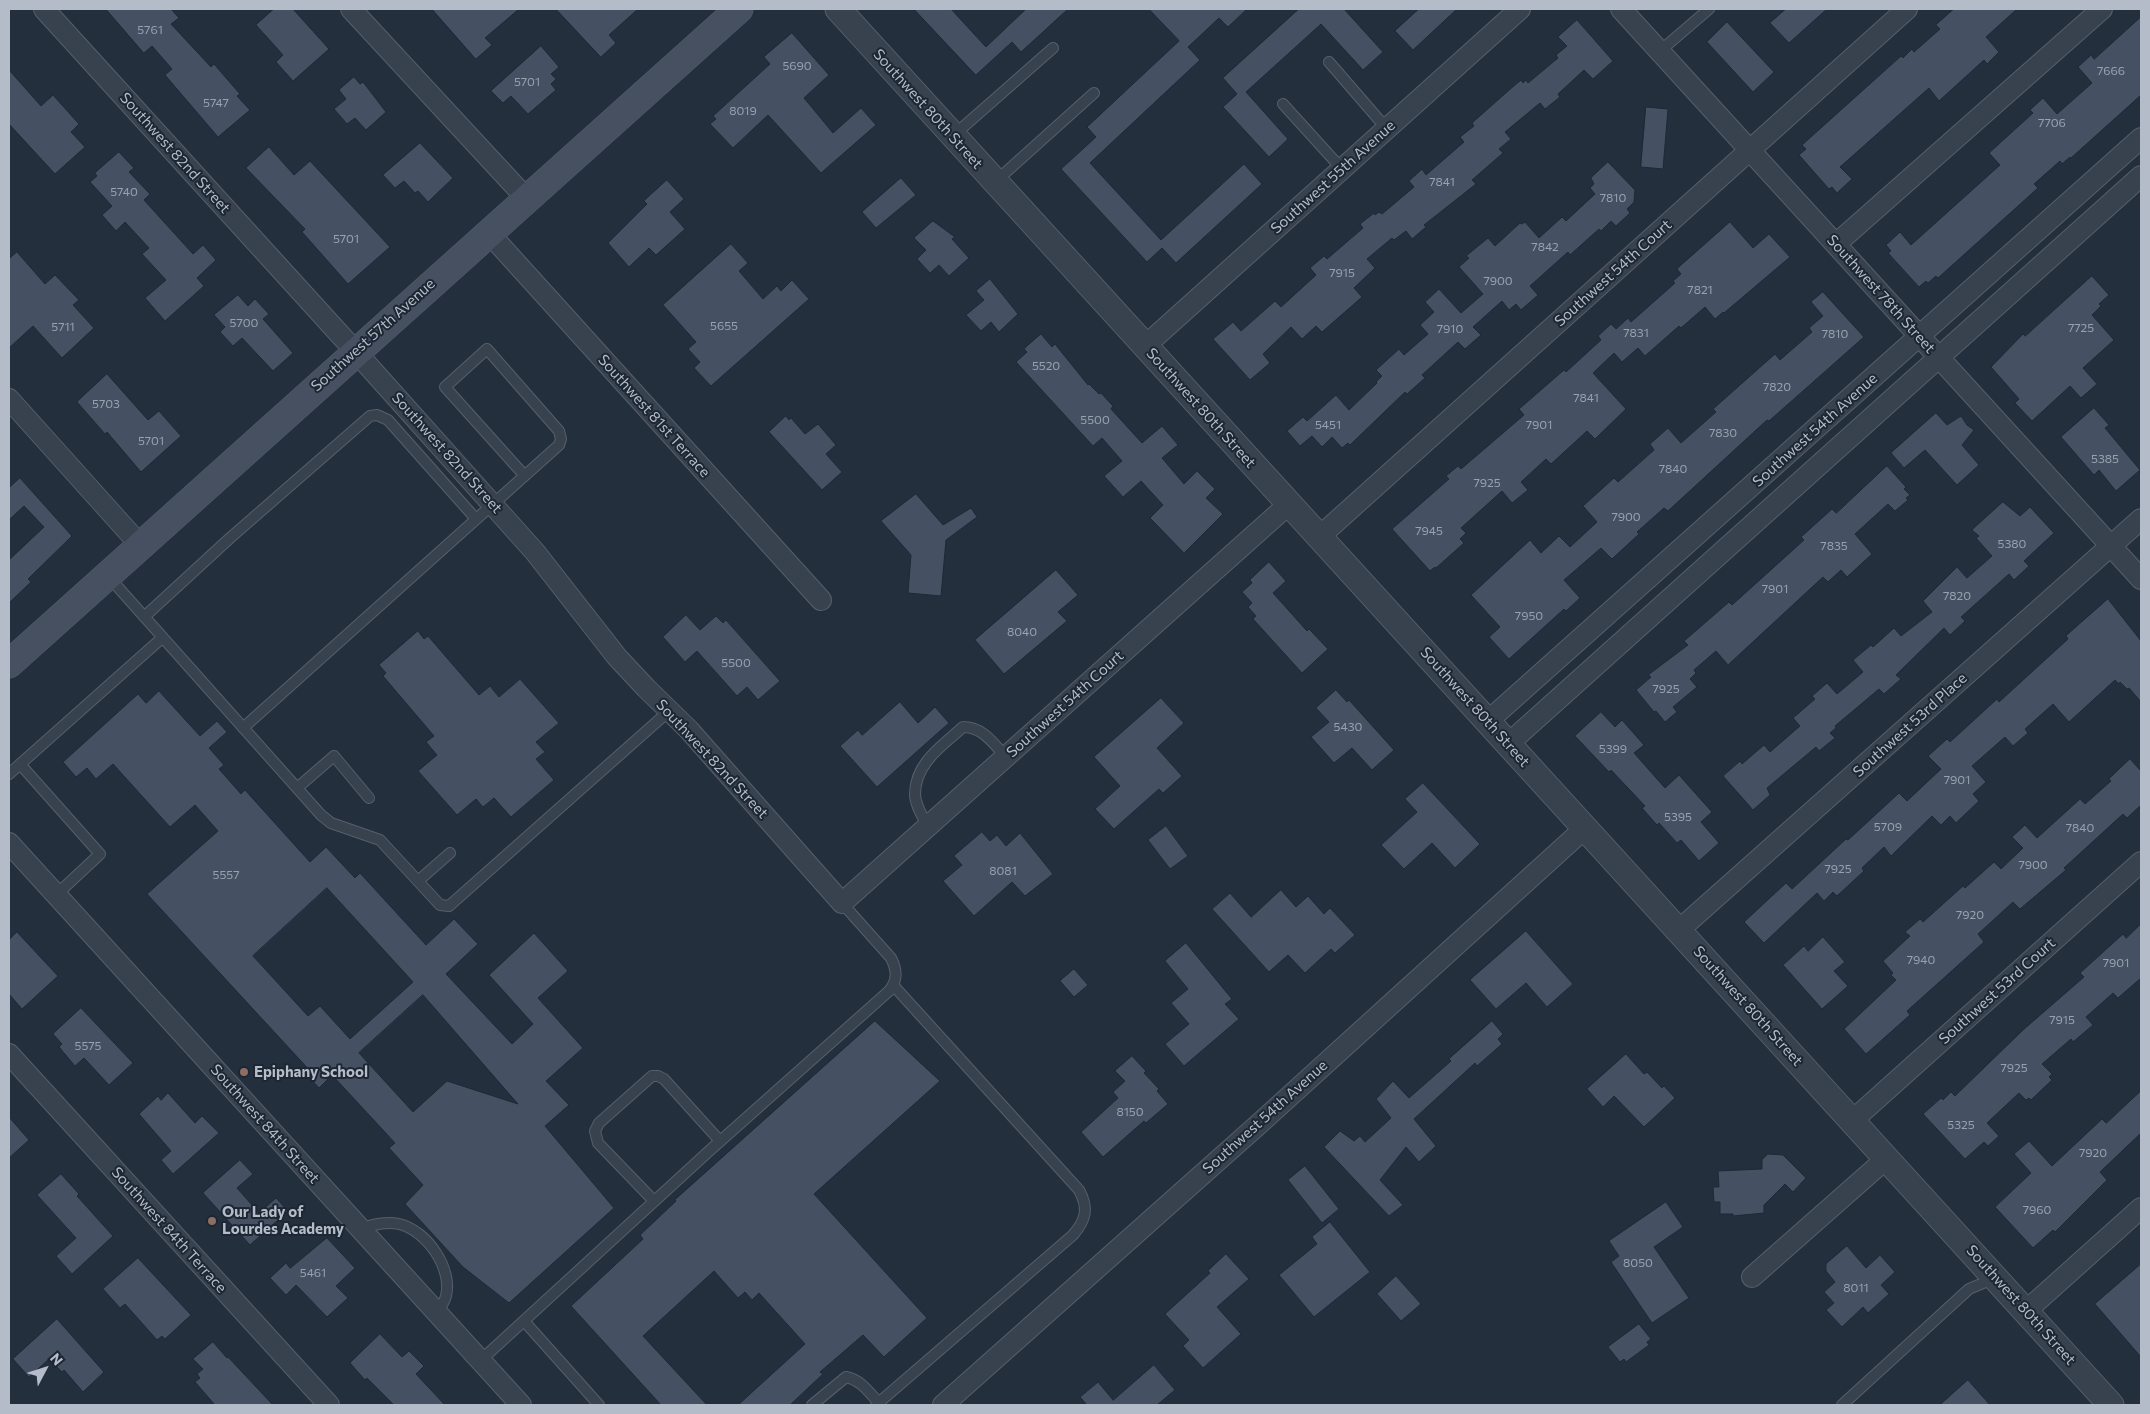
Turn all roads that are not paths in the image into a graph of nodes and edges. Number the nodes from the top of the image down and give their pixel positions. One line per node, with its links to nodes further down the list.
1 (44, 9): 27 (street, Southwest 82nd Street)
2 (351, 9): 22 (street)
3 (739, 9): 22 (main road, Southwest 57th Avenue)
4 (838, 9): 16 (street, Southwest 80th Street)
5 (1520, 9): 15 (street, Southwest 55th Avenue)
6 (1621, 9): 11 (street, Southwest 78th Street)
7 (1708, 9): 11 (lane)
8 (1907, 9): 18 (street, Southwest 54th Court)
9 (2102, 9): 24 (street)
10 (1053, 48): 16 (lane)
11 (1660, 51): 18 (street, Southwest 78th Street)
12 (1329, 62): 15 (lane)
13 (1094, 93): 21 (lane)
14 (1283, 104): 19 (lane)
15 (1388, 128): 19 (street, Southwest 55th Avenue)
16 (953, 136): 21 (street, Southwest 80th Street)
17 (2141, 138): 25 (street, Southwest 54th Avenue)
18 (1750, 150): 24 (street, Southwest 78th Street); 35 (street, Southwest 54th Court)
19 (1342, 169): 26 (street, Southwest 55th Avenue)
20 (2141, 176): 28 (street, Southwest 54th Avenue)
21 (995, 182): 26 (street, Southwest 80th Street)
22 (526, 198): 23 (main road, Southwest 57th Avenue)
23 (488, 232): 27 (main road, Southwest 57th Avenue); 40 (street, Southwest 81st Terrace)
24 (1836, 244): 25 (street, Southwest 78th Street)
25 (1920, 336): 28 (street, Southwest 78th Street); 45 (street, Southwest 54th Avenue)
26 (1145, 346): 32 (street, Southwest 80th Street)
27 (355, 351): 31 (street, Southwest 82nd Street); 36 (main road, Southwest 57th Avenue)
28 (1939, 358): 37 (street, Southwest 78th Street); 47 (street, Southwest 54th Avenue)
29 (9, 399): 36 (street)
30 (524, 476): 30 (lane); 31 (lane)
31 (492, 504): 33 (lane); 44 (street, Southwest 82nd Street)
32 (1289, 504): 35 (street, Southwest 80th Street); 48 (street, Southwest 54th Court)
33 (476, 520): 41 (lane); 46 (lane)
34 (2141, 520): 37 (street, Southwest 53rd Place)
35 (1319, 538): 45 (street, Southwest 80th Street)
36 (141, 546): 38 (main road, Southwest 57th Avenue)
37 (2111, 546): 39 (street, Southwest 78th Street); 61 (street, Southwest 53rd Place)
38 (107, 576): 41 (lane); 43 (main road, Southwest 57th Avenue)
39 (2141, 579)
40 (821, 600)
41 (144, 617): 42 (lane)
42 (162, 638): 46 (lane); 49 (lane)
43 (9, 664)
44 (669, 711): 58 (lane); 60 (street, Southwest 82nd Street)
45 (1488, 721): 47 (street, Southwest 80th Street)
46 (243, 728): 51 (lane)
47 (1508, 744): 54 (street, Southwest 80th Street)
48 (1006, 757): 53 (street, Southwest 54th Court); 53 (lane)
49 (20, 764): 50 (lane); 59 (lane)
50 (9, 774)
51 (297, 788): 52 (lane); 58 (lane)
52 (369, 798)
53 (928, 827): 60 (street, Southwest 54th Court)
54 (1586, 828): 61 (street, Southwest 80th Street); 81 (street, Southwest 54th Avenue)
55 (9, 843): 59 (street, Southwest 84th Street)
56 (450, 853): 58 (lane)
57 (2141, 862): 64 (street, Southwest 53rd Court)
58 (418, 881)
59 (56, 895): 69 (street, Southwest 84th Street)
60 (842, 903): 62 (lane)
61 (1679, 930): 64 (street, Southwest 80th Street)
62 (893, 985): 65 (lane); 76 (lane)
63 (9, 1054): 77 (street, Southwest 84th Terrace)
64 (1852, 1120): 66 (street, Southwest 80th Street)
65 (720, 1141): 67 (lane); 67 (lane)
66 (1887, 1158): 70 (street); 71 (street, Southwest 80th Street)
67 (654, 1201): 74 (lane)
68 (2141, 1208): 72 (street)
69 (361, 1228): 73 (street, Southwest 84th Street); 73 (lane)
70 (1752, 1277)
71 (1996, 1278): 72 (street, Southwest 80th Street); 82 (lane)
72 (2026, 1311): 83 (street, Southwest 80th Street)
73 (437, 1313): 75 (street, Southwest 84th Street)
74 (524, 1321): 75 (lane); 79 (lane)
75 (480, 1361): 78 (street, Southwest 84th Street)
76 (877, 1404): 80 (lane)
77 (329, 1405)
78 (521, 1405)
79 (599, 1405)
80 (812, 1405)
81 (943, 1405)
82 (1842, 1405)
83 (2111, 1405)

